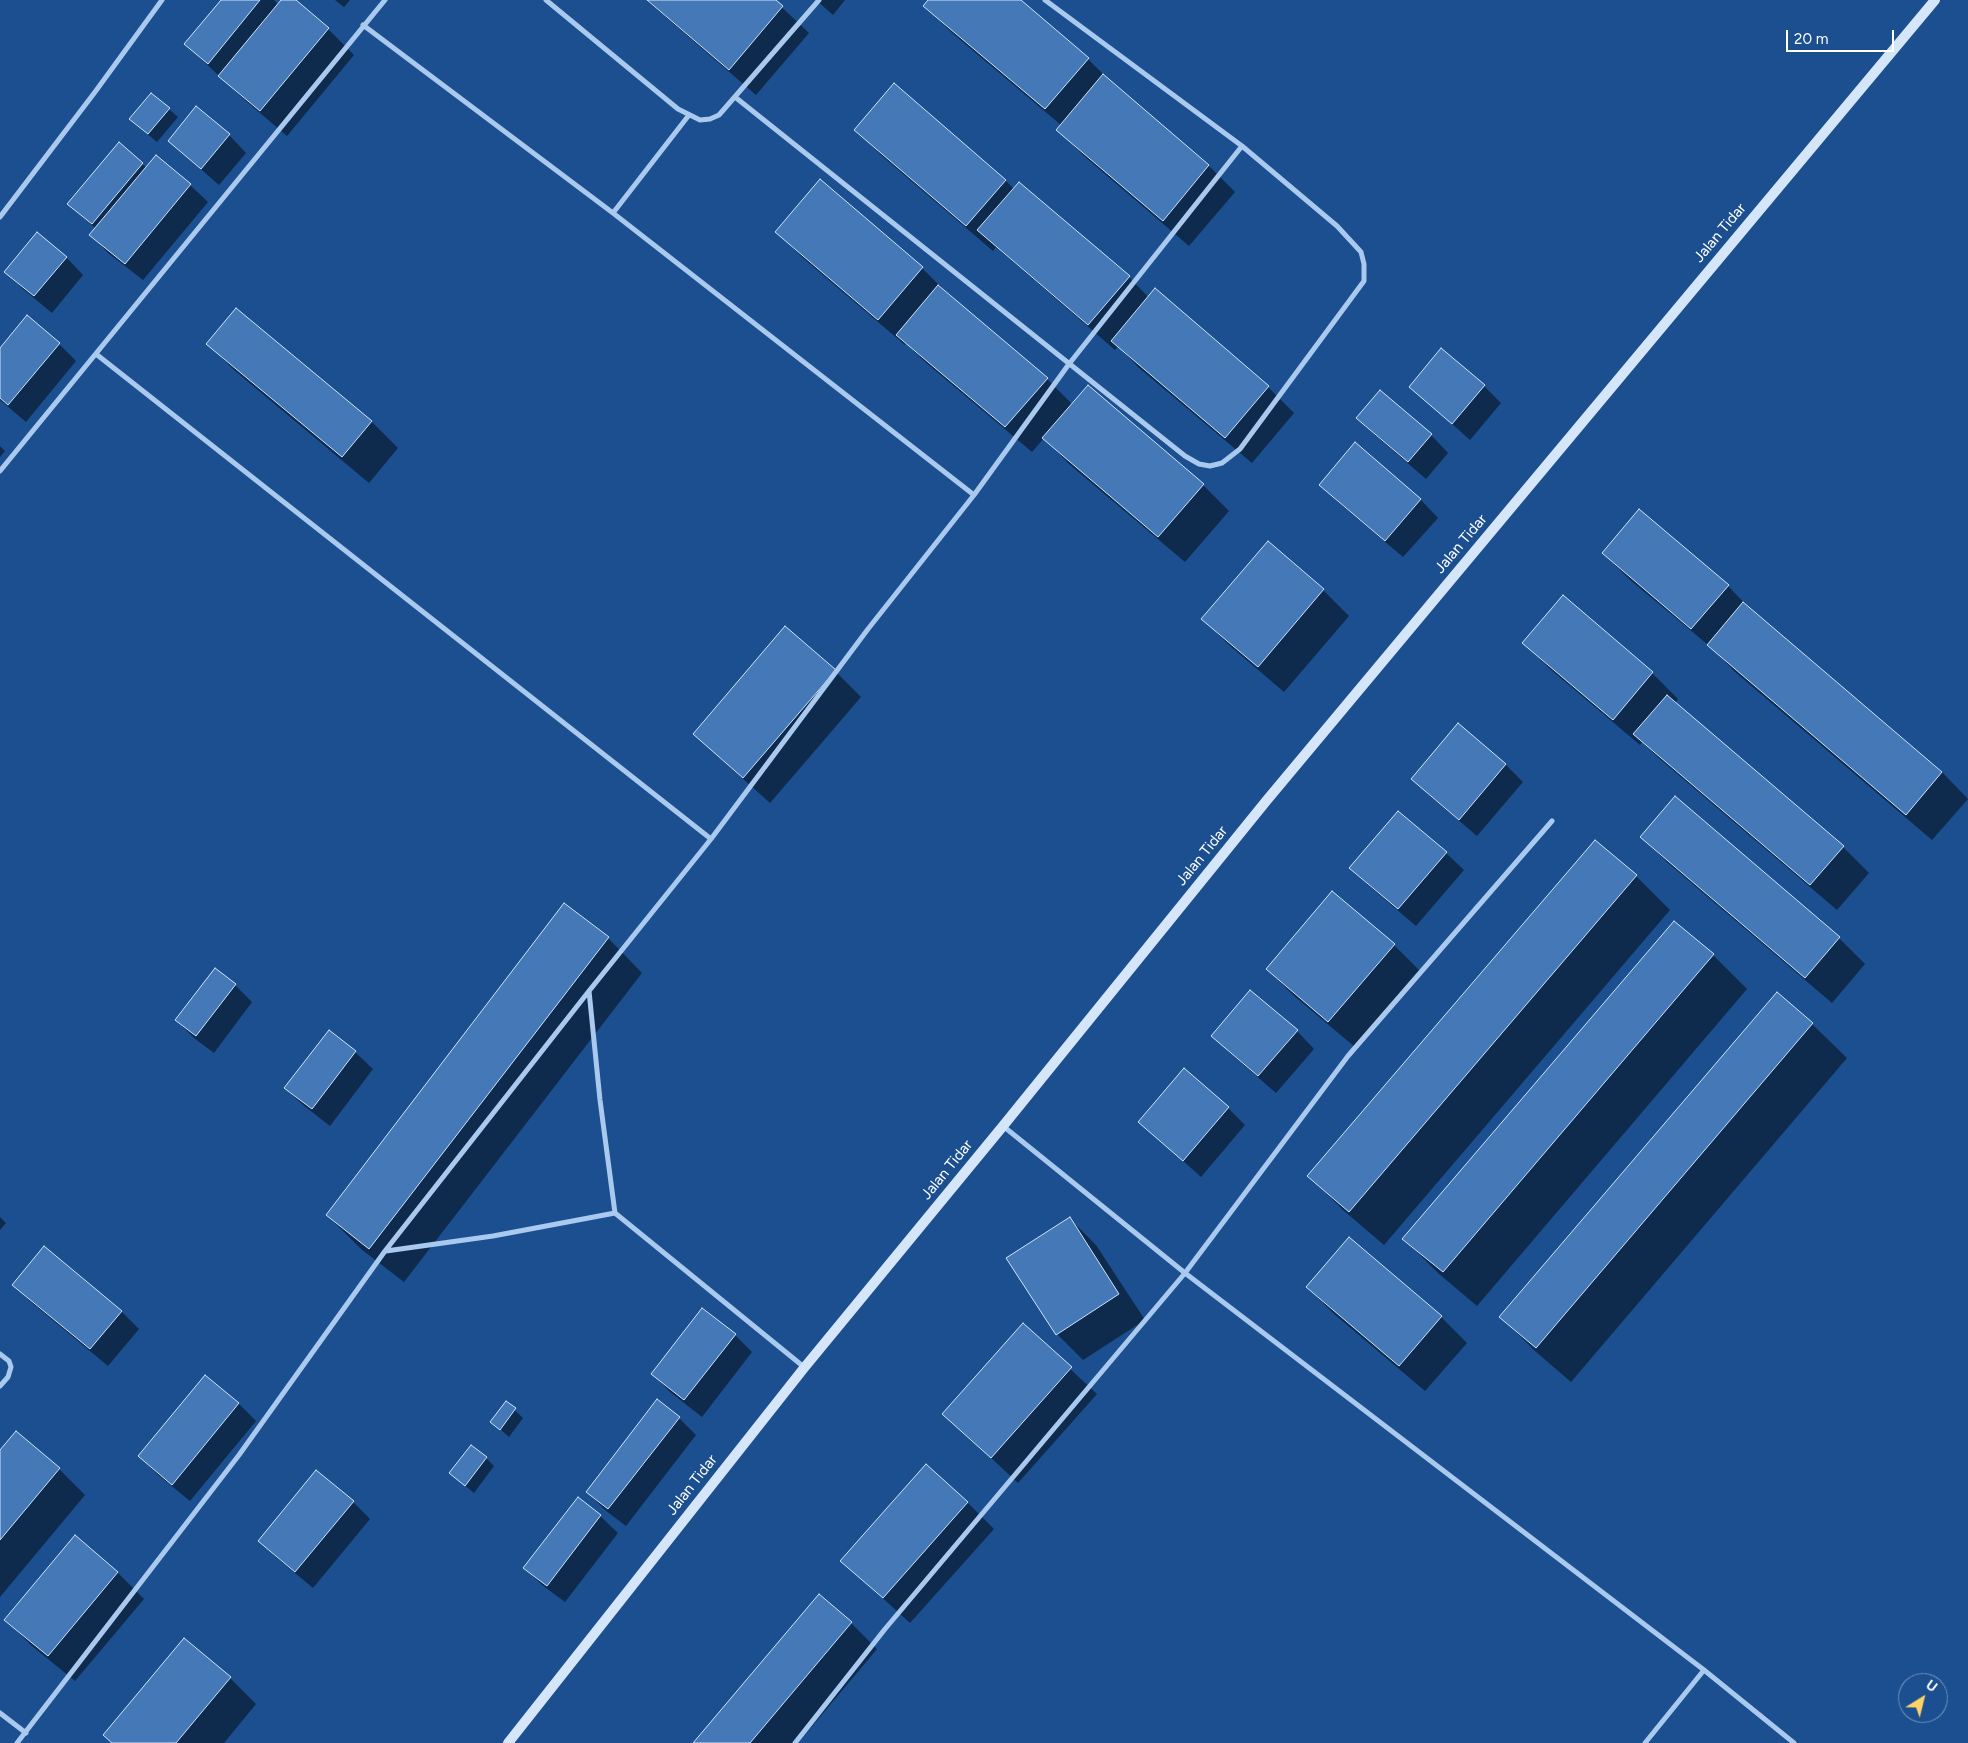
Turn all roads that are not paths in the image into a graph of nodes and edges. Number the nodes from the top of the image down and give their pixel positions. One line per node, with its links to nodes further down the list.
1 (162, 0): 12 (street)
2 (384, 0): 7 (street)
3 (546, 0): 9 (street)
4 (818, 0): 8 (street)
5 (1045, 0): 10 (street)
6 (1935, 0): 20 (main road, Jalan Tidar)
7 (364, 25): 11 (street); 13 (street)
8 (735, 97): 9 (street); 14 (street)
9 (689, 115): 11 (street)
10 (1242, 146): 14 (street); 14 (street)
11 (613, 213): 16 (street)
12 (0, 217)
13 (96, 354): 15 (street); 18 (street)
14 (1069, 364): 16 (street)
15 (0, 471)
16 (974, 495): 18 (street)
17 (1552, 821): 23 (street)
18 (711, 839): 19 (street)
19 (589, 991): 21 (street); 22 (street)
20 (1003, 1126): 23 (street); 25 (main road, Jalan Tidar)
21 (615, 1213): 22 (street); 25 (street)
22 (385, 1251): 29 (street)
23 (1185, 1274): 27 (street); 32 (street)
24 (0, 1354): 26 (street)
25 (804, 1368): 31 (main road, Jalan Tidar)
26 (0, 1386)
27 (1704, 1670): 33 (street); 34 (street)
28 (0, 1713): 29 (street)
29 (26, 1733): 30 (street)
30 (18, 1743)
31 (508, 1743)
32 (795, 1743)
33 (1645, 1743)
34 (1794, 1743)

